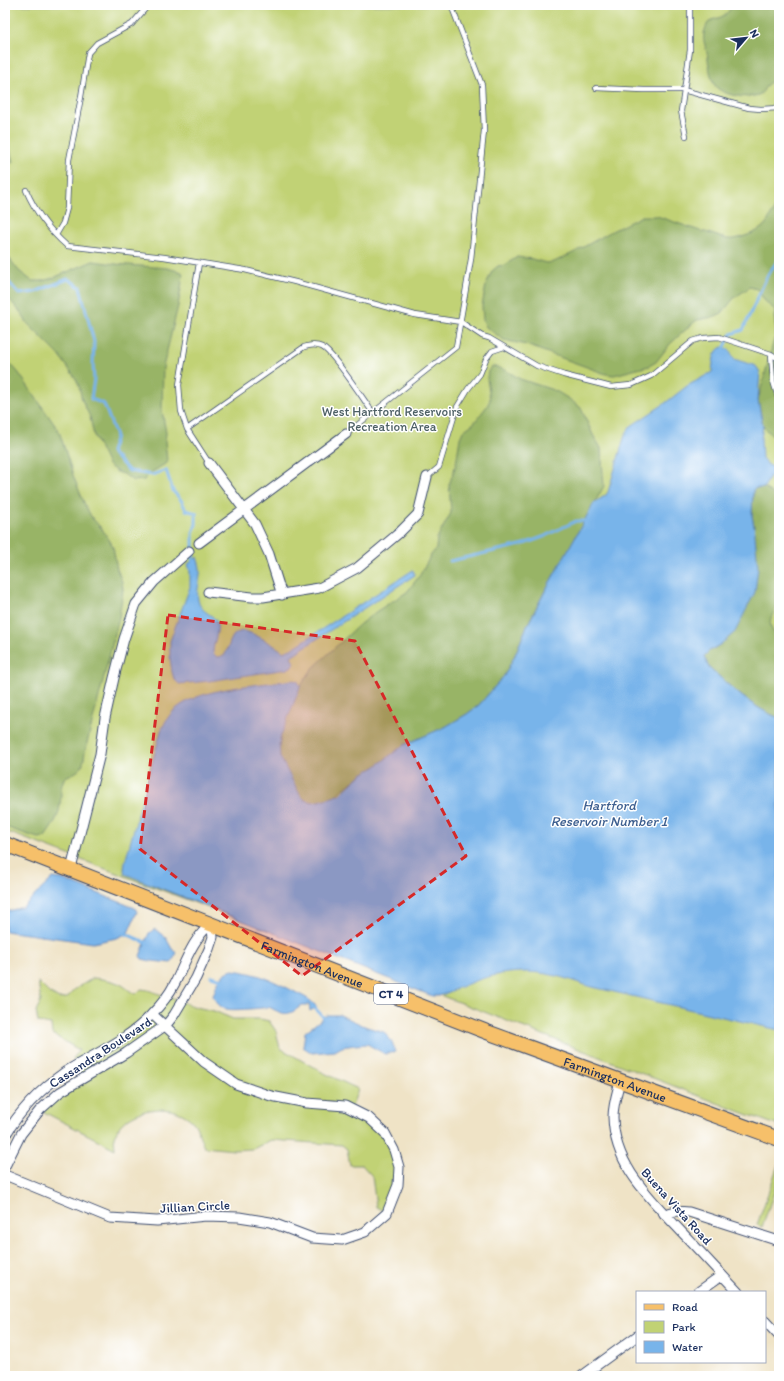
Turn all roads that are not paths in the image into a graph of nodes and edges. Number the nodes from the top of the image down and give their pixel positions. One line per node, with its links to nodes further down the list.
1 (147, 5): 9 (lane)
2 (451, 5): 11 (lane)
3 (688, 5): 5 (lane)
4 (596, 88): 5 (lane)
5 (683, 90): 6 (lane); 7 (lane)
6 (779, 108)
7 (686, 136)
8 (26, 190): 9 (lane)
9 (56, 235): 10 (lane)
10 (199, 263): 11 (lane); 17 (lane)
11 (461, 322): 12 (lane); 16 (lane)
12 (504, 347): 13 (lane); 20 (lane)
13 (771, 354): 14 (lane); 15 (lane)
14 (779, 359)
15 (779, 401)
16 (373, 413): 17 (lane); 18 (lane)
17 (187, 429): 19 (lane)
18 (346, 434): 21 (street)
19 (209, 463): 21 (street)
20 (427, 477): 25 (street)
21 (244, 510): 22 (street); 25 (street)
22 (199, 543): 23 (lane)
23 (189, 551): 27 (street)
24 (208, 592): 25 (street)
25 (282, 595)
26 (5, 844): 27 (main road, Farmington Avenue / CT 4)
27 (71, 869): 28 (main road, Farmington Avenue / CT 4)
28 (211, 924): 29 (street, Cassandra Boulevard); 30 (street, Cassandra Boulevard); 31 (main road, Farmington Avenue / CT 4)
29 (152, 1014): 30 (street, Jillian Circle); 32 (street, Cassandra Boulevard)
30 (166, 1025): 34 (street, Cassandra Boulevard); 35 (street, Jillian Circle)
31 (620, 1081): 33 (main road, Farmington Avenue / CT 4); 36 (street, Buena Vista Road)
32 (5, 1136)
33 (779, 1139)
34 (5, 1166)
35 (5, 1176)
36 (664, 1214): 37 (street); 38 (street, Buena Vista Road)
37 (779, 1241)
38 (722, 1275): 39 (street); 40 (street, Buena Vista Road)
39 (699, 1291)
40 (737, 1291)
41 (766, 1322): 42 (street)
42 (779, 1336)
43 (636, 1337): 44 (street)
44 (582, 1376)

